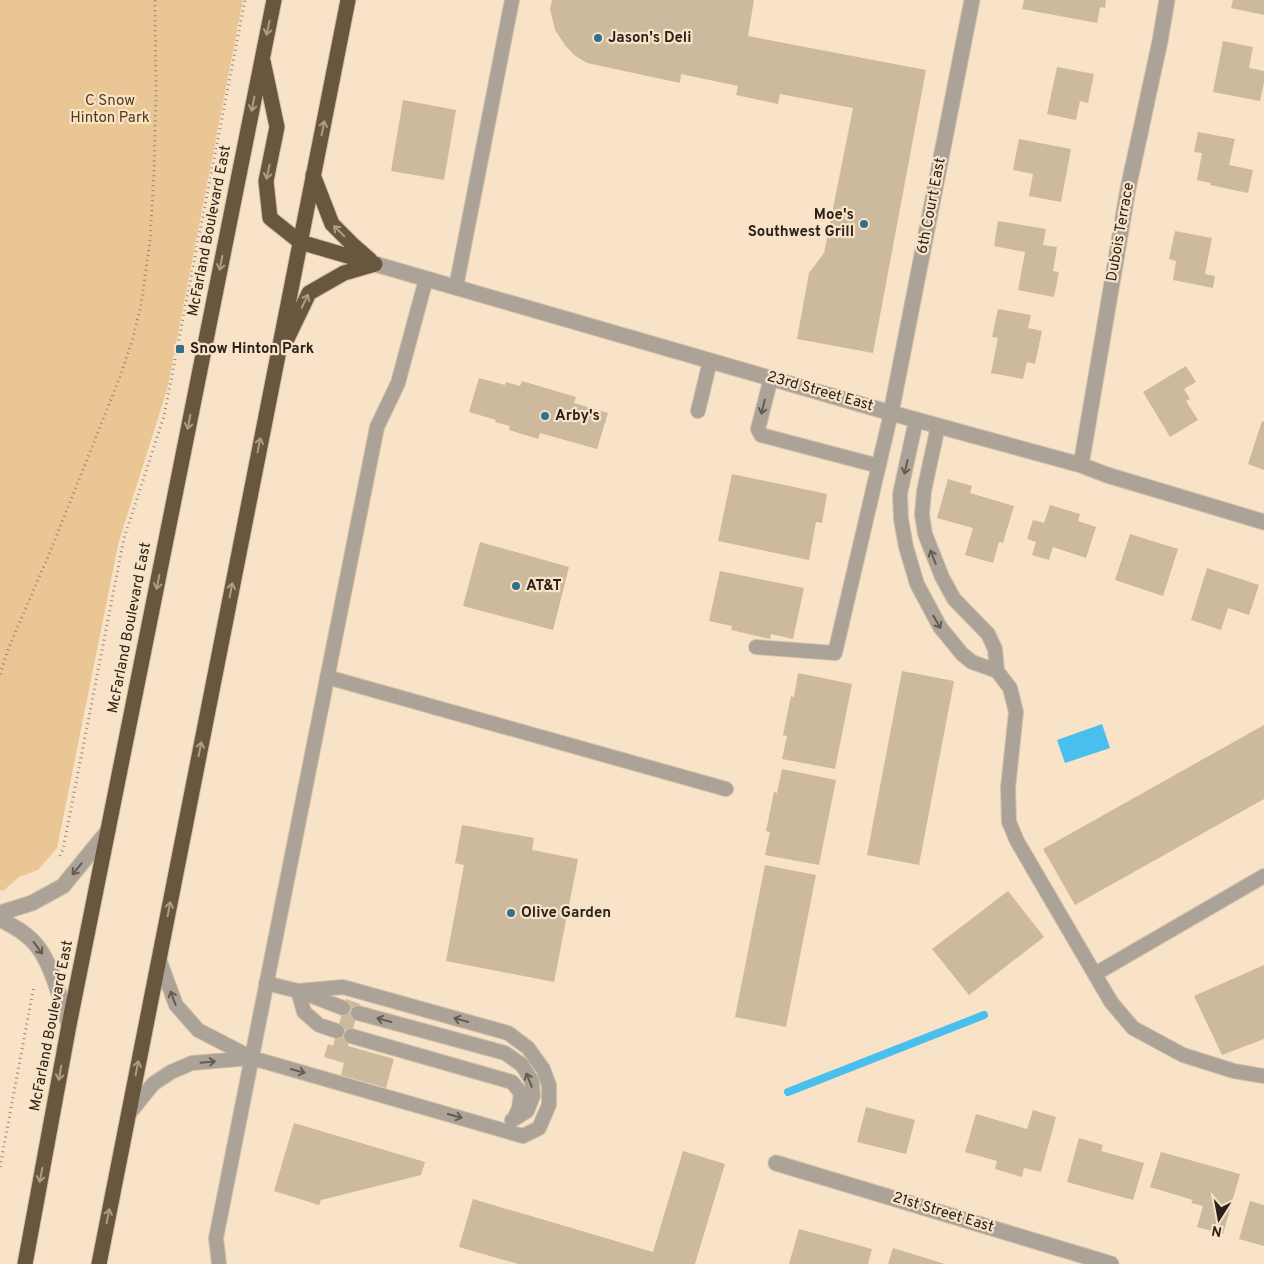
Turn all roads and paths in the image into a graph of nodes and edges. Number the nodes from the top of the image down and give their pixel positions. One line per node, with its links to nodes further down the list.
1 (155, 0): 26 (path)
2 (245, 0): 30 (path)
3 (274, 0): 8 (highway, McFarland Boulevard East, one-way to 8)
4 (348, 0): 9 (highway, one-way to 4)
5 (512, 0): 13 (lane)
6 (972, 0): 18 (street, 6th Court East)
7 (1167, 0): 21 (street, Dubois Terrace)
8 (262, 56): 10 (highway, one-way to 10); 29 (highway, McFarland Boulevard East, one-way to 29)
9 (313, 175): 10 (highway); 11 (highway, one-way to 9)
10 (300, 242): 11 (highway); 14 (highway)
11 (375, 264): 12 (street, 23rd Street East); 14 (highway, one-way to 11)
12 (426, 279): 13 (street, 23rd Street East); 27 (lane)
13 (456, 287): 15 (street, 23rd Street East)
14 (276, 360): 34 (highway, one-way to 14)
15 (710, 361): 16 (street, 23rd Street East); 17 (lane)
16 (771, 378): 18 (street, 23rd Street East); 22 (lane, one-way to 22)
17 (698, 411)
18 (892, 413): 19 (street, 23rd Street East); 22 (lane)
19 (916, 420): 20 (street, 23rd Street East); 25 (lane, one-way to 25)
20 (938, 426): 21 (street, 23rd Street East); 25 (lane, one-way to 20)
21 (1081, 465): 23 (street, 23rd Street East)
22 (879, 466): 24 (lane)
23 (1264, 522)
24 (756, 647)
25 (997, 671): 35 (lane)
26 (0, 674)
27 (327, 677): 28 (lane); 37 (lane)
28 (726, 789)
29 (108, 832): 32 (street, one-way to 32); 41 (highway, McFarland Boulevard East)
30 (59, 857)
31 (1264, 876): 35 (lane)
32 (0, 913)
33 (0, 919): 41 (street, one-way to 41)
34 (159, 959): 44 (lane, one-way to 34); 46 (highway, one-way to 34)
35 (1094, 974): 45 (lane)
36 (32, 978): 50 (path)
37 (266, 983): 38 (lane); 44 (lane)
38 (298, 991): 39 (lane); 42 (lane); 48 (lane, one-way to 38)
39 (343, 1008)
40 (358, 1013): 47 (lane, one-way to 40)
41 (69, 1025): 51 (highway, McFarland Boulevard East, one-way to 51)
42 (337, 1032)
43 (351, 1036): 47 (lane)
44 (252, 1058): 46 (lane, one-way to 44); 48 (lane, one-way to 48); 53 (lane)
45 (1264, 1076)
46 (128, 1116): 52 (highway, one-way to 46)
47 (514, 1119): 48 (lane)
48 (493, 1128)
49 (776, 1163): 54 (street, 21st Street East)
50 (0, 1167)
51 (24, 1264)
52 (98, 1264)
53 (219, 1264)
54 (1110, 1264)

